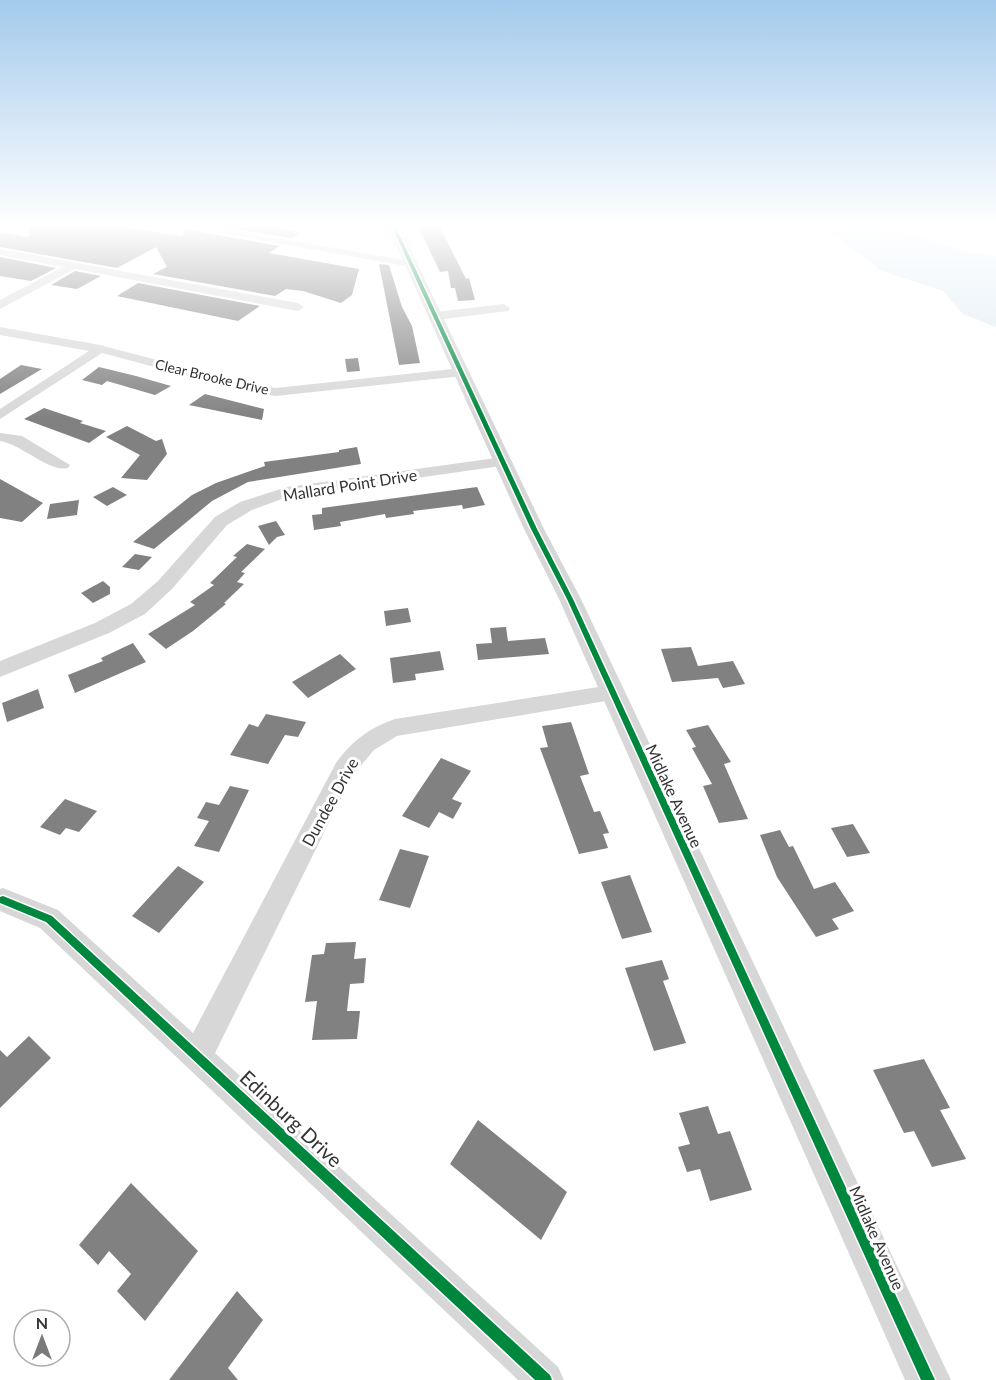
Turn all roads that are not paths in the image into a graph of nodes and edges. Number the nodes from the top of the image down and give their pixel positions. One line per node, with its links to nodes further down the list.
1 (29, 289): 4 (street)
2 (204, 289): 5 (street)
3 (423, 289): 7 (street, Midlake Avenue)
4 (0, 305)
5 (298, 307)
6 (504, 308): 7 (street)
7 (436, 316): 10 (street, Midlake Avenue)
8 (0, 331): 9 (street, Clear Brooke Drive)
9 (100, 350): 10 (street, Clear Brooke Drive); 11 (street)
10 (462, 372): 13 (street, Midlake Avenue)
11 (0, 415)
12 (0, 437): 14 (street)
13 (503, 462): 15 (street, Mallard Point Drive); 16 (street, Midlake Avenue)
14 (62, 465)
15 (0, 669)
16 (611, 693): 18 (street, Dundee Drive); 20 (street, Midlake Avenue)
17 (3, 900): 18 (street, Edinburg Drive)
18 (198, 1054): 19 (street, Edinburg Drive)
19 (545, 1380)
20 (928, 1380)

